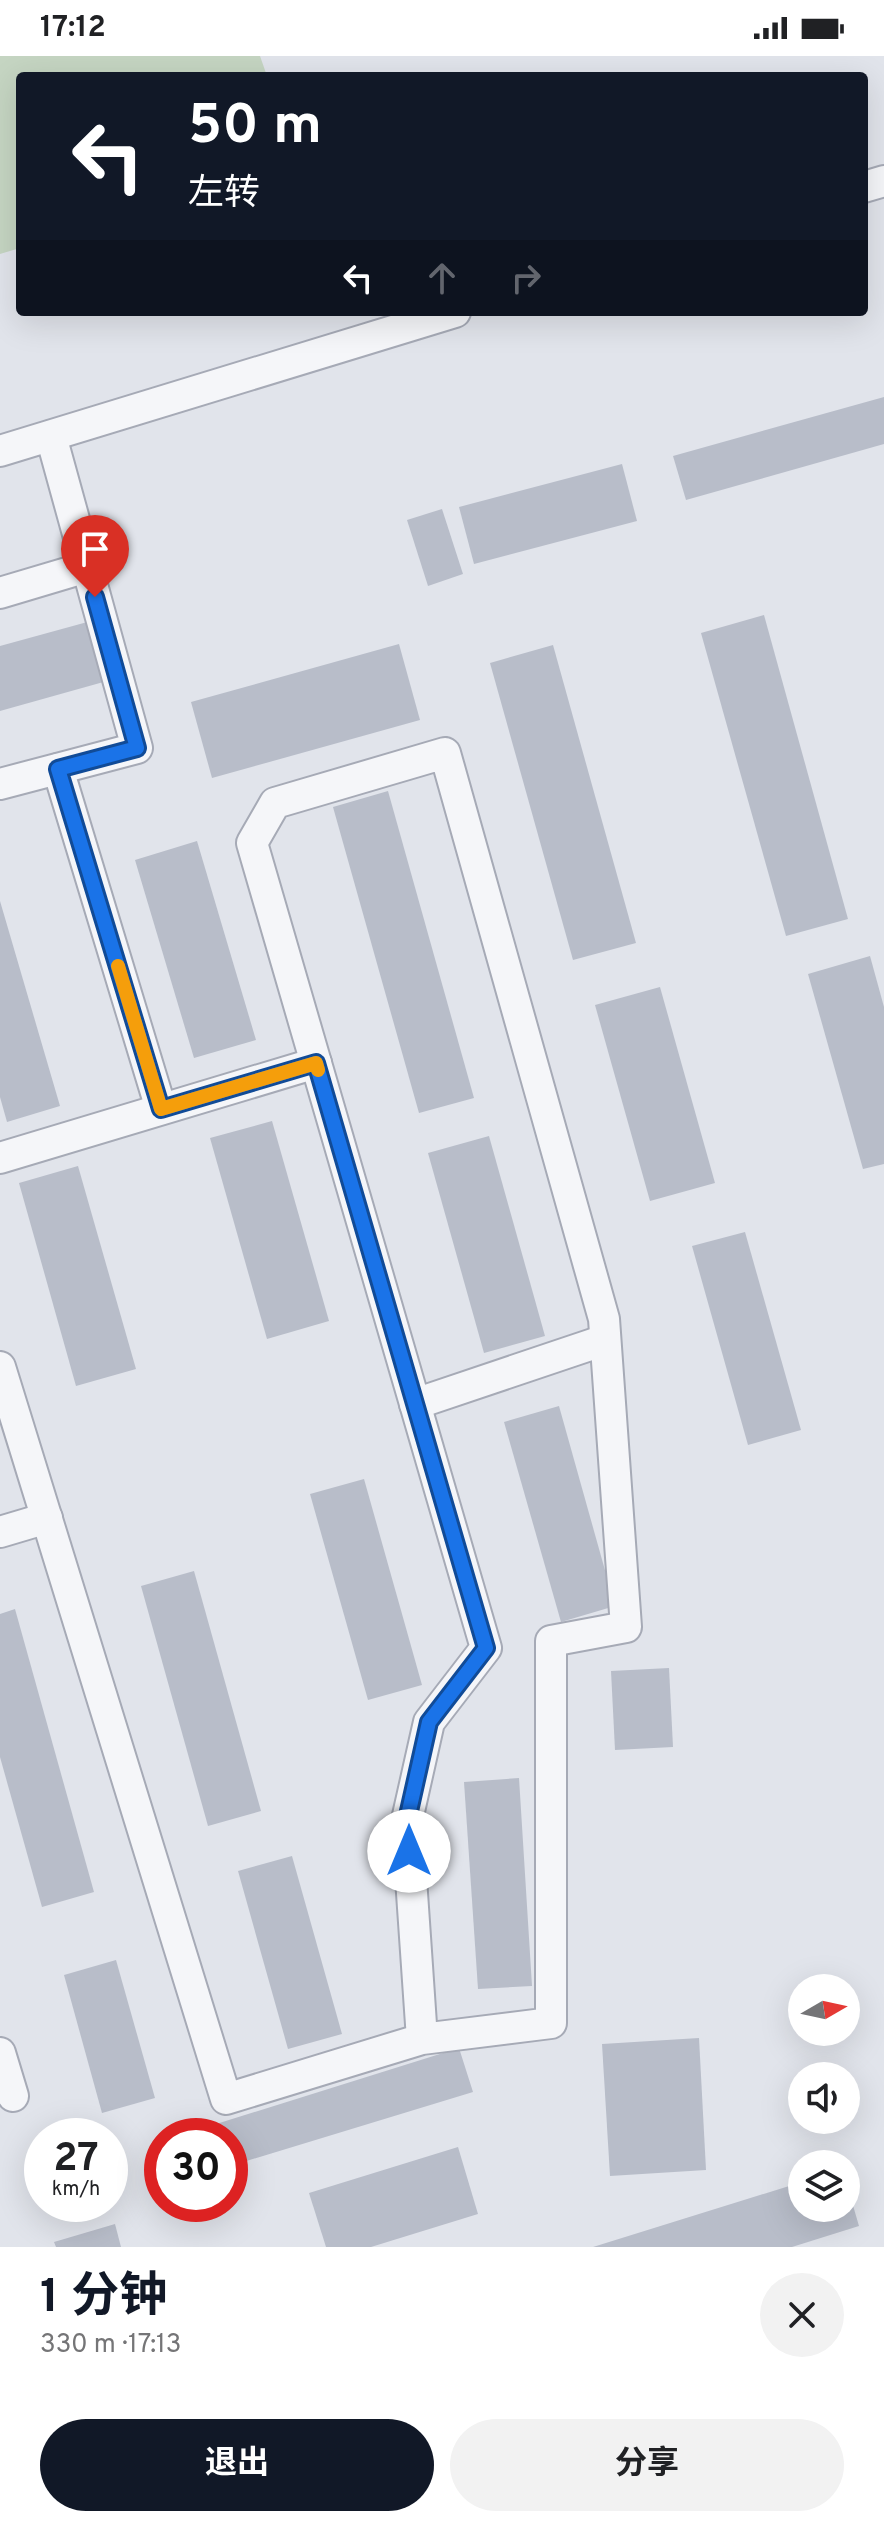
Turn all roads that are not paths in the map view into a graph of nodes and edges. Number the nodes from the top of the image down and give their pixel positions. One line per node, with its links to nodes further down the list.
1 (442, 316): 2 (street)
2 (51, 436): 3 (street); 4 (street)
3 (0, 451)
4 (87, 567): 5 (street); 6 (street)
5 (0, 593)
6 (58, 769): 7 (street); 9 (street)
7 (0, 784)
8 (316, 1063): 9 (street); 11 (street); 13 (street)
9 (161, 1109): 10 (street)
10 (0, 1158)
11 (605, 1340): 13 (street); 16 (street)
12 (0, 1367): 14 (street)
13 (415, 1404): 16 (street)
14 (47, 1518): 15 (street); 16 (street)
15 (0, 1532)
16 (422, 2039)
17 (0, 2053): 18 (street)
18 (13, 2096)

